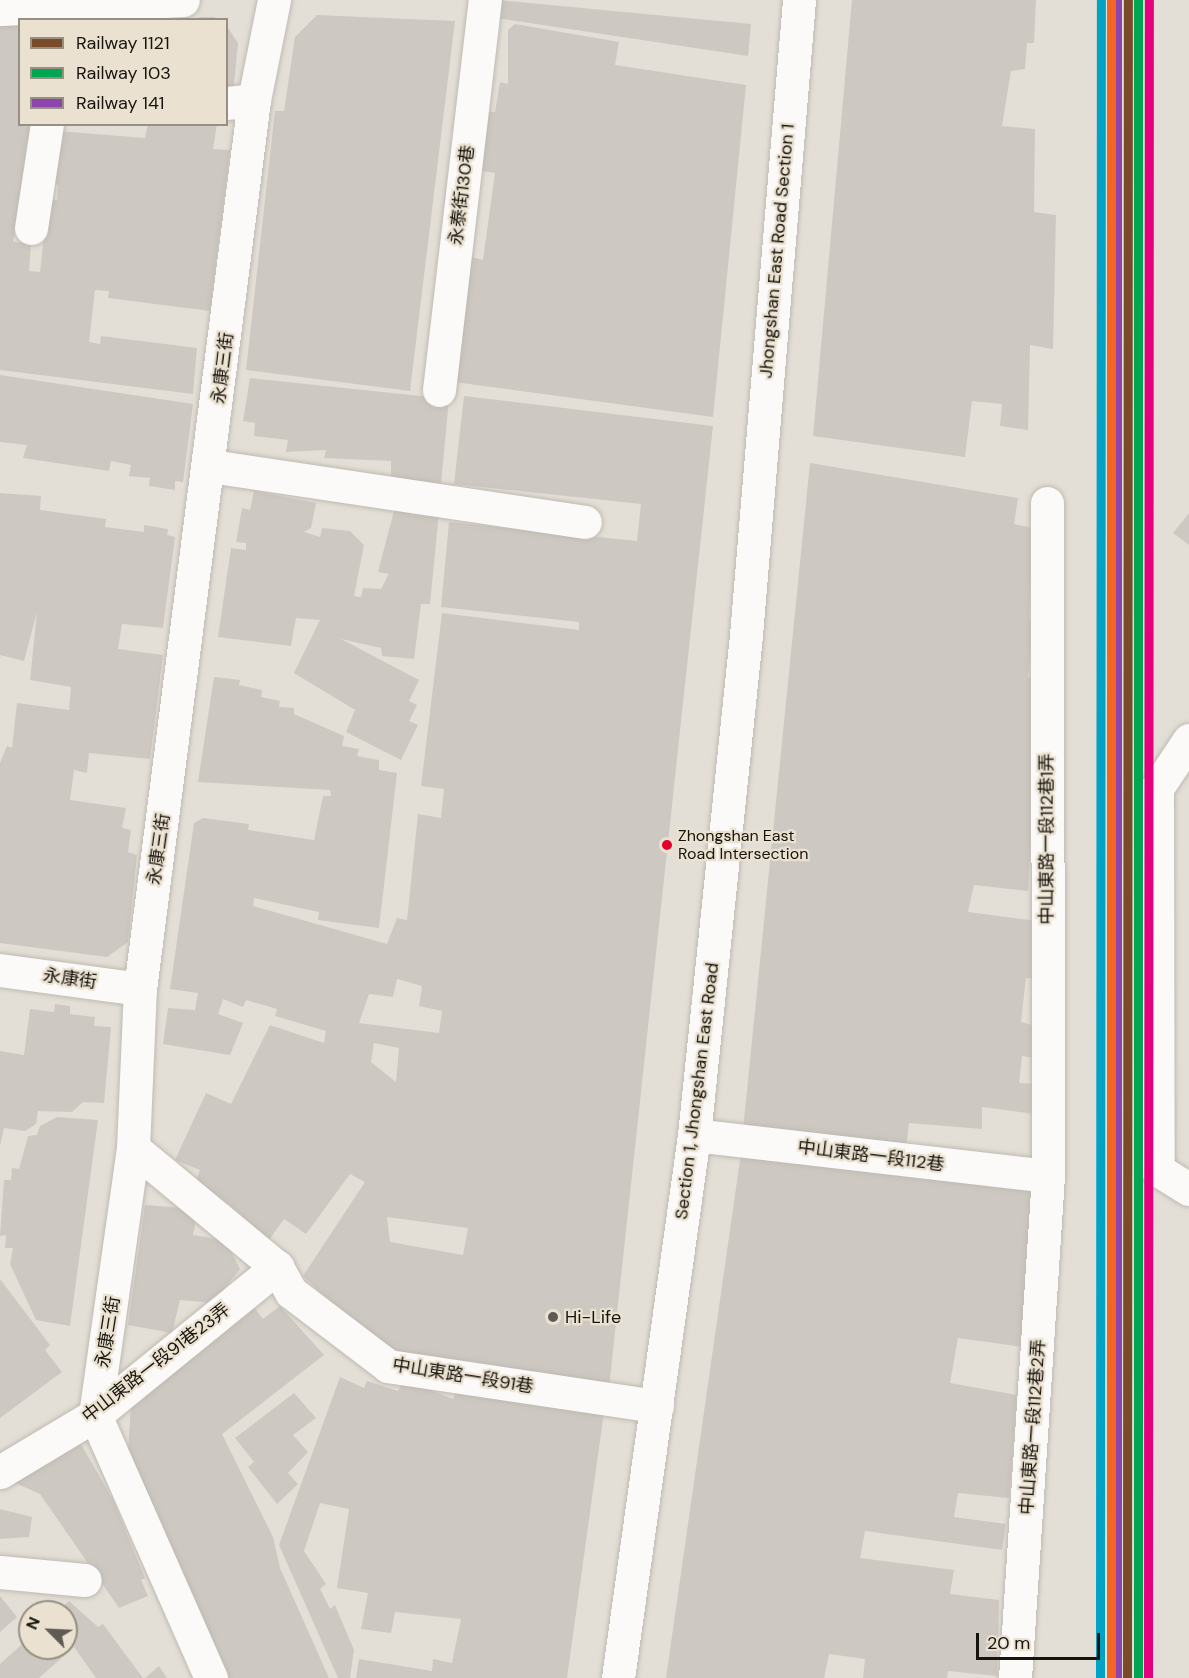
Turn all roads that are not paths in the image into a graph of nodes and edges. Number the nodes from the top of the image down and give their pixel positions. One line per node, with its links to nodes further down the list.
1 (183, 0): 5 (main road)
2 (274, 0): 6 (main road, 永康三街)
3 (485, 0): 9 (main road, 永泰街130巷)
4 (799, 0): 11 (main road, Jhongshan East Road Section 1)
5 (0, 9)
6 (240, 102): 10 (main road, 永康三街)
7 (47, 126): 8 (main road)
8 (31, 228)
9 (439, 390)
10 (211, 466): 13 (main road); 16 (main road, 永康三街)
11 (756, 502): 17 (main road, Section 1, Jhongshan East Road)
12 (1047, 502): 19 (main road, 中山東路一段112巷1弄)
13 (585, 522)
14 (1189, 741): 20 (main road)
15 (0, 970): 16 (main road, 永康街)
16 (140, 989): 18 (main road, 永康三街)
17 (694, 1135): 19 (main road, 中山東路一段112巷); 22 (main road, Section 1, Jhongshan East Road)
18 (133, 1148): 21 (main road, 中山東路一段91巷); 23 (main road, 永康三街)
19 (1048, 1176): 29 (main road, 中山東路一段112巷2弄)
20 (1189, 1189)
21 (277, 1267): 22 (main road, 中山東路一段91巷); 23 (main road, 中山東路一段91巷23弄)
22 (657, 1406): 28 (main road, Section 1, Jhongshan East Road)
23 (94, 1415): 24 (main road, 中山東路一段91巷23弄); 27 (main road)
24 (0, 1472)
25 (0, 1572): 26 (main road)
26 (85, 1580)
27 (211, 1678)
28 (618, 1678)
29 (1015, 1678)

